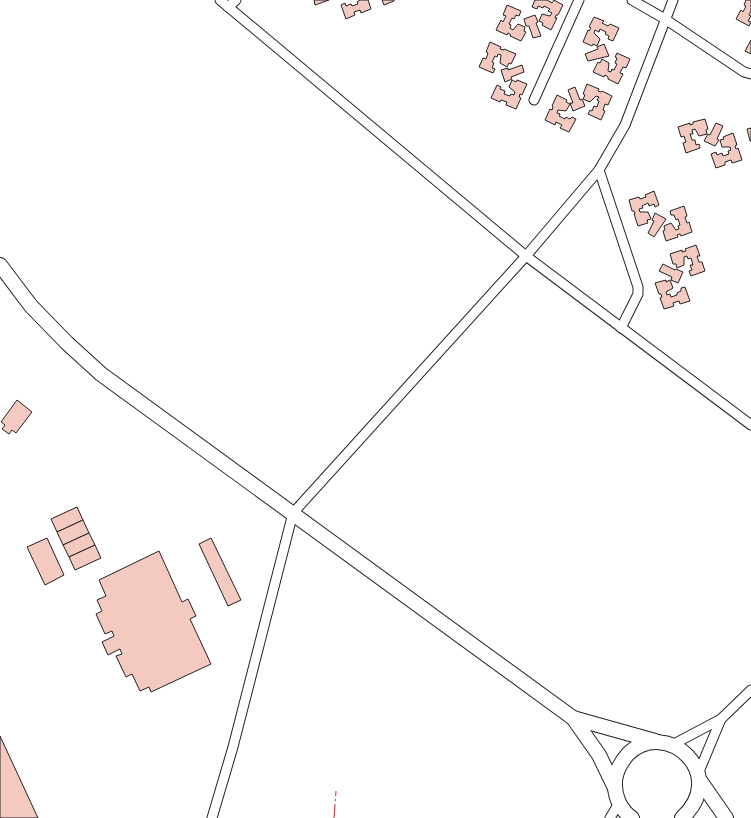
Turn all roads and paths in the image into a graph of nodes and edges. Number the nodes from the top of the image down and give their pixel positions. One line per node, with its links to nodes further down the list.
1 (220, 0): 6 (street)
2 (236, 0): 6 (street)
3 (579, 0): 9 (street)
4 (632, 0): 7 (street)
5 (673, 0): 7 (street)
6 (228, 7): 11 (street)
7 (665, 19): 8 (street); 10 (street)
8 (751, 74)
9 (534, 100)
10 (599, 170): 11 (street); 13 (street)
11 (526, 256): 13 (street); 15 (street)
12 (0, 265): 15 (highway)
13 (621, 328): 14 (street)
14 (751, 425)
15 (293, 513): 17 (highway); 23 (street)
16 (751, 690): 18 (street)
17 (573, 718): 19 (highway); 21 (highway)
18 (721, 719): 19 (street); 20 (street)
19 (665, 744): 20 (highway); 21 (highway)
20 (699, 778): 26 (highway); 27 (highway)
21 (615, 788): 22 (highway)
22 (619, 803): 24 (street); 25 (highway)
23 (212, 818)
24 (610, 818)
25 (632, 818)
26 (682, 818)
27 (726, 818)

